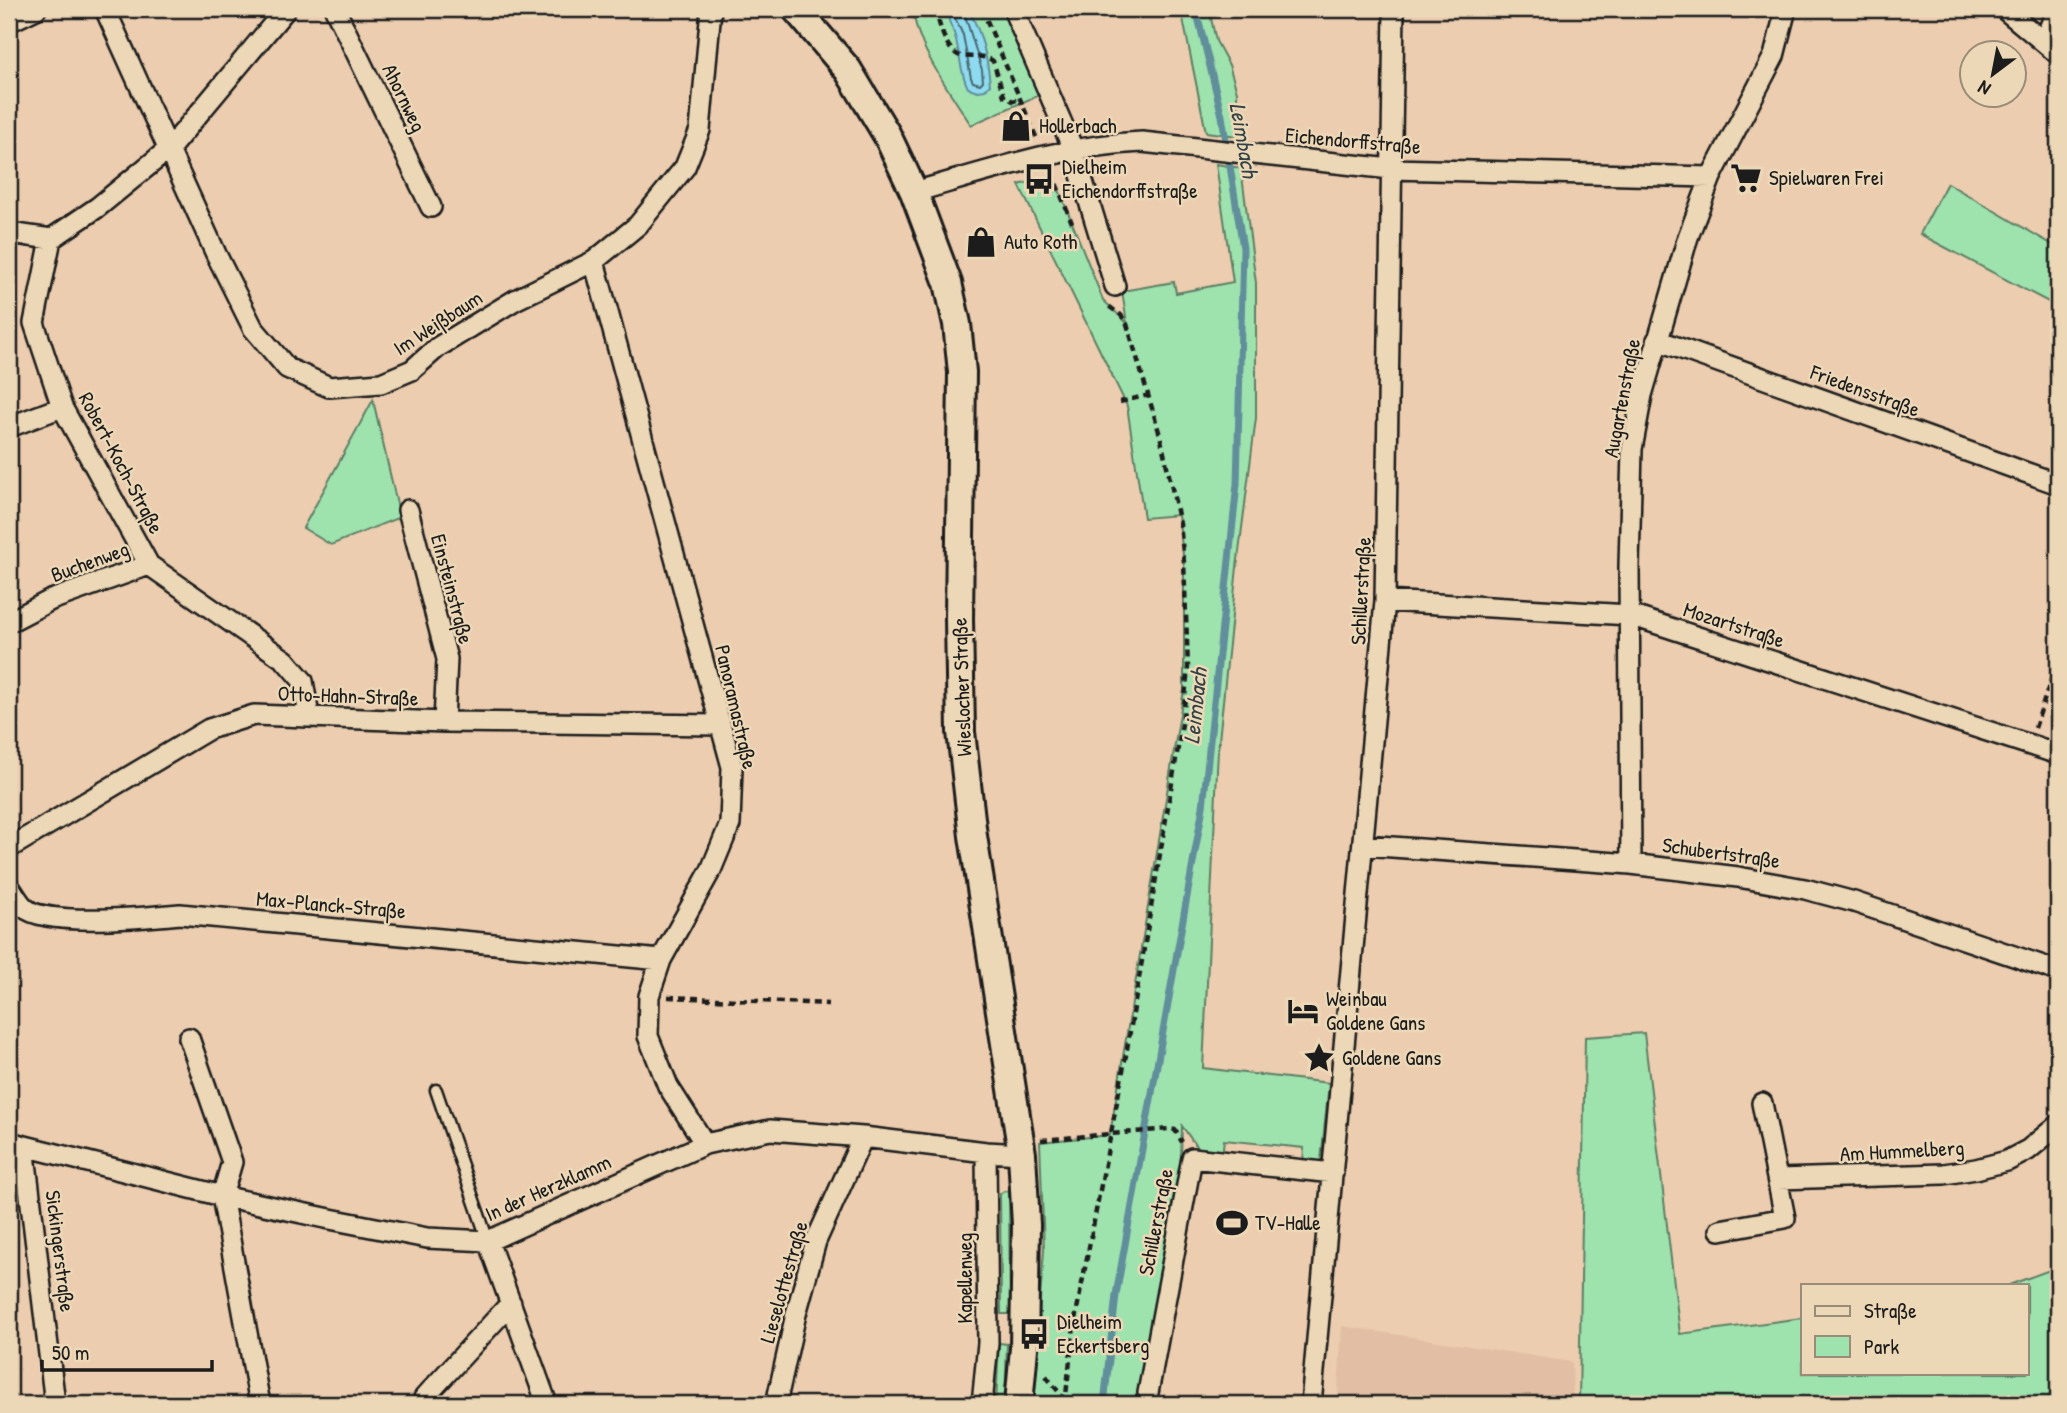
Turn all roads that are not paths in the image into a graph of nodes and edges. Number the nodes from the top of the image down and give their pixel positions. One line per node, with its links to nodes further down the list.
1 (36, 9): 12 (street)
2 (105, 9): 14 (street, Im Weißbaum)
3 (286, 9): 14 (street)
4 (335, 9): 19 (street, Ahornweg)
5 (711, 9): 22 (street, Im Weißbaum)
6 (796, 9): 18 (main road, Wieslocher Straße)
7 (1013, 9): 15 (street)
8 (1394, 9): 16 (street, Schillerstraße)
9 (1786, 9): 17 (street, Augartenstraße)
10 (2004, 9): 13 (street)
11 (2057, 9): 13 (street)
12 (9, 22)
13 (2051, 48)
14 (170, 148): 21 (street); 22 (street, Im Weißbaum)
15 (1073, 149): 16 (street, Eichendorffstraße); 18 (street, Eichendorffstraße); 23 (street)
16 (1391, 169): 17 (street, Eichendorffstraße); 30 (street, Schillerstraße)
17 (1711, 177): 24 (street, Augartenstraße)
18 (914, 192): 50 (main road, Wieslocher Straße)
19 (432, 206)
20 (9, 233): 21 (street)
21 (51, 239): 25 (street, Robert-Koch-Straße)
22 (594, 261): 35 (street, Panoramastraße)
23 (1115, 286)
24 (1657, 340): 27 (street, Friedensstraße); 31 (street, Augartenstraße)
25 (62, 408): 26 (street); 29 (street, Robert-Koch-Straße)
26 (9, 428)
27 (2058, 484)
28 (408, 510): 34 (street, Einsteinstraße)
29 (149, 565): 32 (street, Buchenweg); 33 (street, Robert-Koch-Straße)
30 (1385, 601): 31 (street, Mozartstraße); 37 (street, Schillerstraße)
31 (1630, 615): 36 (street, Mozartstraße); 39 (street, Augartenstraße)
32 (9, 622)
33 (309, 716): 34 (street, Otto-Hahn-Straße); 38 (street, Otto-Hahn-Straße)
34 (444, 722): 35 (street, Otto-Hahn-Straße)
35 (720, 725): 41 (street, Panoramastraße)
36 (2058, 754)
37 (1364, 845): 39 (street, Schubertstraße); 52 (street, Schillerstraße)
38 (9, 848)
39 (1630, 864): 42 (street, Schubertstraße)
40 (9, 886): 41 (street, Max-Planck-Straße)
41 (661, 960): 48 (street, Panoramastraße)
42 (2058, 971)
43 (189, 1038): 54 (street)
44 (436, 1090): 56 (lane)
45 (1762, 1103): 53 (street)
46 (2058, 1125): 53 (street, Am Hummelberg)
47 (863, 1137): 48 (street, In der Herzklamm); 51 (street, In der Herzklamm); 63 (street, Lieselottestraße)
48 (705, 1143): 56 (street, In der Herzklamm)
49 (16, 1144): 54 (street, In der Herzklamm); 60 (street, Sickingerstraße)
50 (1022, 1148): 51 (street, In der Herzklamm); 65 (main road, Wieslocher Straße)
51 (986, 1152): 64 (street, Kapellenweg)
52 (1333, 1173): 58 (street, Schillerstraße); 66 (street, Schillerstraße)
53 (1778, 1179): 55 (street)
54 (222, 1195): 56 (street, In der Herzklamm); 61 (street)
55 (1720, 1230)
56 (488, 1241): 57 (street)
57 (511, 1303): 59 (street); 62 (street)
58 (1147, 1393)
59 (424, 1398)
60 (55, 1404)
61 (260, 1404)
62 (547, 1404)
63 (776, 1404)
64 (982, 1404)
65 (1019, 1404)
66 (1311, 1404)

